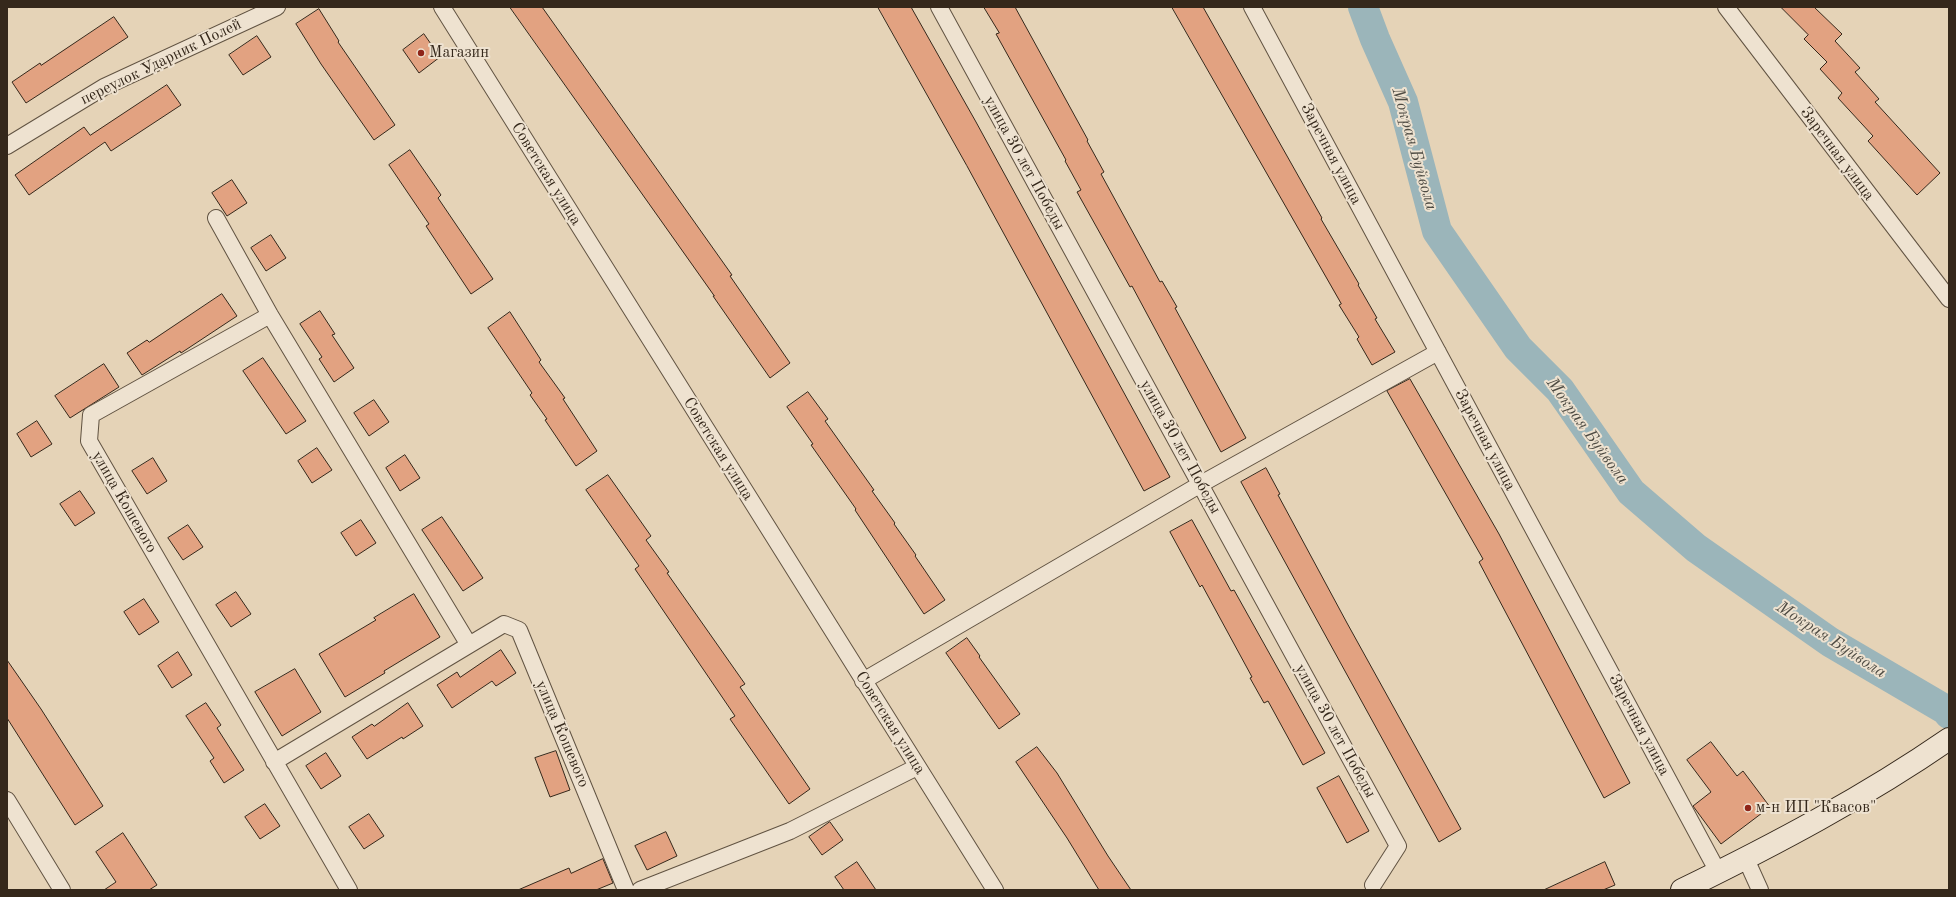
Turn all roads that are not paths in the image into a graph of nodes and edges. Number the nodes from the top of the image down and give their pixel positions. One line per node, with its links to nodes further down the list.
1 (277, 7): 6 (street, переулок Ударник Полей)
2 (442, 7): 13 (street, Советская улица)
3 (939, 7): 11 (street, улица 30 лет Победы)
4 (1252, 7): 10 (street, Заречная улица)
5 (1726, 7): 8 (street, Заречная улица)
6 (7, 146)
7 (216, 218): 9 (street)
8 (1949, 299)
9 (270, 315): 12 (street); 15 (street, улица Кошевого)
10 (1438, 352): 11 (street); 19 (street, Заречная улица)
11 (1201, 484): 13 (street); 20 (street, улица 30 лет Победы)
12 (469, 645): 15 (street, улица Кошевого); 23 (street, улица Кошевого)
13 (863, 681): 16 (street, Советская улица)
14 (1949, 740): 18 (main road)
15 (274, 762): 22 (street, улица Кошевого)
16 (917, 767): 24 (street); 25 (street, Советская улица)
17 (7, 800): 21 (street)
18 (1746, 859): 19 (main road); 27 (street)
19 (1718, 872): 26 (main road)
20 (1373, 885)
21 (62, 890)
22 (349, 890)
23 (626, 890)
24 (640, 890)
25 (995, 890)
26 (1682, 890)
27 (1760, 890)

